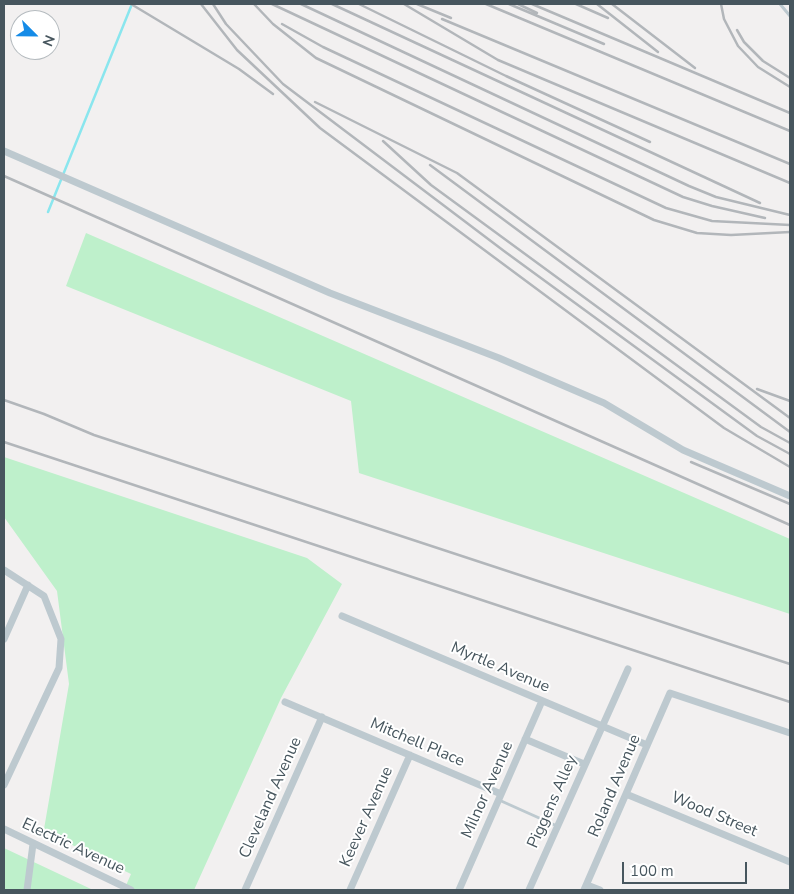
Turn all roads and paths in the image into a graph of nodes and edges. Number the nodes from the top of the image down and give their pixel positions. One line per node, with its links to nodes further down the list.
1 (780, 4): 2 (lane)
2 (790, 16)
3 (4, 151): 4 (street)
4 (790, 496)
5 (4, 570): 6 (street)
6 (28, 585): 8 (street); 19 (street)
7 (342, 616): 10 (street, Myrtle Avenue)
8 (4, 639)
9 (628, 669): 13 (street, Piggens Alley)
10 (542, 701): 13 (street, Myrtle Avenue); 15 (street, Milnor Avenue)
11 (285, 702): 12 (street, Mitchell Place)
12 (322, 717): 17 (street, Mitchell Place); 29 (street, Cleveland Avenue)
13 (602, 726): 16 (street, Myrtle Avenue); 18 (street, Piggens Alley)
14 (790, 733): 16 (street, Roland Avenue)
15 (525, 739): 18 (street); 21 (street, Milnor Avenue)
16 (647, 745): 20 (street, Roland Avenue)
17 (410, 755): 21 (street, Mitchell Place); 30 (street, Keever Avenue)
18 (584, 764): 22 (street, Piggens Alley)
19 (4, 785)
20 (626, 794): 25 (street, Wood Street); 26 (street, Roland Avenue)
21 (500, 797): 22 (lane); 31 (street, Milnor Avenue)
22 (557, 826): 32 (street, Piggens Alley)
23 (4, 829): 24 (street, Electric Avenue)
24 (33, 844): 27 (street); 28 (street, Electric Avenue)
25 (790, 862)
26 (586, 887): 33 (street)
27 (27, 890)
28 (131, 890)
29 (245, 890)
30 (350, 890)
31 (459, 890)
32 (529, 890)
33 (600, 890)

